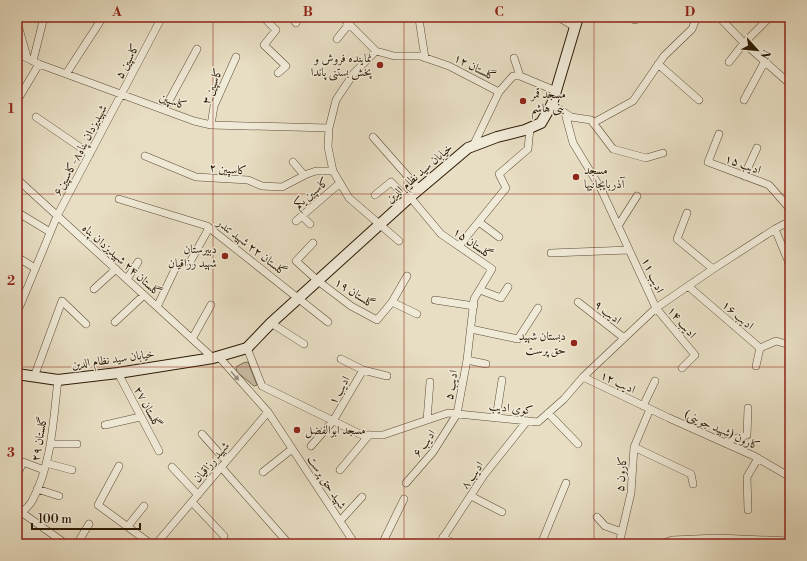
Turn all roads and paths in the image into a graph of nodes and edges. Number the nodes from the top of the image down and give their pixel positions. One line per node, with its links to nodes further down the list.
1 (44, 17): 21 (street)
2 (104, 17): 26 (street)
3 (162, 17): 31 (street, کاسپین ۵)
4 (270, 17): 25 (street)
5 (420, 17): 19 (street)
6 (558, 17): 11 (street)
7 (698, 17): 24 (street)
8 (719, 17): 14 (street)
9 (770, 17): 14 (street)
10 (348, 20): 13 (street); 16 (street)
11 (577, 22): 29 (main road, خیابان سید نظام الدین)
12 (18, 26): 21 (street)
13 (337, 39)
14 (744, 42): 22 (street); 23 (street)
15 (197, 49): 36 (street)
16 (376, 51): 19 (street, گلستان ۱۲); 41 (street)
17 (17, 53): 21 (street, کاسپین)
18 (236, 56): 40 (street, کاسپین ۳)
19 (425, 58): 30 (street, گلستان ۱۲)
20 (514, 58): 27 (street)
21 (33, 60): 26 (street, کاسپین); 34 (street)
22 (765, 61): 28 (street); 33 (street)
23 (729, 62)
24 (658, 64): 32 (street); 39 (street)
25 (278, 73)
26 (66, 74): 31 (street, کاسپین)
27 (520, 76): 29 (street); 30 (street, گلستان ۱۲)
28 (790, 84)
29 (556, 91): 35 (main road, خیابان سید نظام الدین)
30 (499, 92): 45 (street)
31 (122, 94): 36 (street, کاسپین); 48 (street, شهیدیزدان پناه۸-کاسپین۶)
32 (699, 100)
33 (744, 100)
34 (17, 101)
35 (552, 104): 37 (street); 42 (main road, خیابان سید نظام الدین)
36 (164, 110): 40 (street, کاسپین)
37 (565, 113): 39 (street); 69 (street, ادیب ۱۱)
38 (36, 117): 48 (street)
39 (593, 123): 47 (street)
40 (211, 125): 41 (street, کاسپین)
41 (329, 128): 51 (street)
42 (530, 128): 45 (main road, خیابان سید نظام الدین); 65 (street)
43 (719, 134): 53 (street, ادیب ۱۵)
44 (373, 137): 56 (street)
45 (473, 146): 56 (main road, خیابان سید نظام الدین)
46 (757, 148): 53 (street)
47 (663, 153)
48 (90, 154): 64 (street, شهیدیزدان پناه۸-کاسپین۶)
49 (145, 156): 52 (street, کاسپین ۲)
50 (293, 162): 52 (street)
51 (333, 171): 52 (street, کاسپین ۲); 55 (street)
52 (304, 175)
53 (744, 176): 61 (street, ادیب ۱۵)
54 (17, 179): 64 (street, گلستان ۲۴ شهیدیزدان پناه)
55 (340, 183): 67 (street, کاسپین یکم); 68 (street)
56 (419, 190): 59 (main road, خیابان سید نظام الدین)
57 (374, 195): 59 (street, گلستان ۱۵)
58 (637, 196): 69 (street)
59 (409, 198): 68 (main road, خیابان سید نظام الدین); 76 (street, گلستان ۱۵)
60 (119, 199): 70 (street, گلستان ۲۲ شهید تندر)
61 (790, 209)
62 (17, 212): 72 (street)
63 (687, 213): 86 (street)
64 (57, 216): 72 (street, شهیدیزدان پناه۸-کاسپین۶); 85 (street, گلستان ۲۴ شهیدیزدان پناه)
65 (479, 222): 73 (street); 76 (street)
66 (790, 222): 71 (street, کوی ادیب)
67 (310, 224)
68 (380, 224): 74 (street); 89 (main road, خیابان سید نظام الدین)
69 (618, 226): 77 (street, ادیب ۱۱)
70 (209, 228): 81 (street); 95 (street, گلستان ۲۲ شهید تندر)
71 (774, 229): 82 (street); 86 (street, کوی ادیب)
72 (50, 232): 84 (street, شهیدیزدان پناه۸-کاسپین۶)
73 (499, 237)
74 (399, 241)
75 (313, 243): 89 (street)
76 (459, 246): 93 (street, گلستان ۱۵)
77 (629, 250): 78 (street); 103 (street, ادیب ۱۱)
78 (552, 253)
79 (17, 258): 84 (street)
80 (138, 262): 88 (street)
81 (190, 262)
82 (789, 263)
83 (176, 266): 101 (street)
84 (35, 268): 104 (street, شهیدیزدان پناه۸-کاسپین۶)
85 (116, 269): 88 (street, گلستان ۲۴ شهیدیزدان پناه); 92 (street)
86 (713, 269): 90 (street, کوی ادیب)
87 (407, 276): 97 (street, گلستان ۱۹)
88 (127, 279): 94 (street, گلستان ۲۴ شهیدیزدان پناه)
89 (318, 281): 95 (main road, خیابان سید نظام الدین); 97 (street, گلستان ۱۹)
90 (688, 286): 103 (street, کوی ادیب); 116 (street, ادیب ۱۶)
91 (508, 287): 93 (street)
92 (94, 289)
93 (480, 290): 100 (street, گلستان ۱۵)
94 (144, 295): 101 (street, گلستان ۲۴ شهیدیزدان پناه); 106 (street)
95 (299, 298): 107 (street, گلستان ۲۲ شهید تندر); 108 (main road, خیابان سید نظام الدین)
96 (435, 300): 100 (street)
97 (392, 302): 105 (street)
98 (578, 302): 111 (street, ادیب ۹)
99 (211, 305): 112 (street)
100 (474, 306): 110 (street, گلستان ۱۵)
101 (157, 307): 112 (street, گلستان ۲۴ شهیدیزدان پناه)
102 (538, 308): 110 (street)
103 (656, 308): 111 (street, کوی ادیب); 122 (street, ادیب ۱۴)
104 (17, 313)
105 (416, 314)
106 (115, 322)
107 (328, 322)
108 (271, 323): 113 (street); 115 (main road, خیابان سید نظام الدین)
109 (86, 324): 127 (street)
110 (471, 329): 119 (street, گلستان ۱۵)
111 (624, 338): 128 (street, کوی ادیب)
112 (192, 339): 117 (street, گلستان ۲۴ شهیدیزدان پناه)
113 (304, 344)
114 (790, 345): 116 (street)
115 (247, 348): 117 (main road, خیابان سید نظام الدین); 133 (street)
116 (760, 348): 121 (street)
117 (215, 357): 124 (main road, خیابان سید نظام الدین); 134 (street, گلستان ۲۴ شهیدیزدان پناه, one-way to 134)
118 (341, 358): 123 (street, ادیب ۱)
119 (467, 360): 120 (street); 139 (street, ادیب ۵)
120 (486, 364)
121 (756, 366)
122 (682, 368)
123 (363, 370): 126 (street); 143 (street, ادیب ۱)
124 (118, 373): 129 (main road, خیابان سید نظام الدین); 140 (street, گلستان ۲۷)
125 (17, 374): 127 (main road, خیابان سید نظام الدین)
126 (387, 376)
127 (34, 377): 129 (main road, خیابان سید نظام الدین)
128 (583, 377): 135 (street, ادیب ۱۲); 138 (street, کوی ادیب)
129 (58, 380): 149 (street, گلستان ۲۹)
130 (502, 380): 141 (street)
131 (655, 381): 135 (street, کارون ۵)
132 (430, 382): 142 (street)
133 (262, 386): 134 (street); 143 (street, کوی ادیب)
134 (252, 395): 137 (street)
135 (647, 407): 148 (street, کارون (شهید جوینی)); 153 (street, کارون ۵)
136 (748, 408): 148 (street)
137 (268, 412): 154 (street, شهید حق پرست); 157 (street, شهید رزاقیان)
138 (548, 413): 144 (street, کوی ادیب); 151 (street)
139 (457, 414): 141 (street, کوی ادیب); 142 (street, کوی ادیب); 166 (street, ادیب ۶)
140 (140, 417): 145 (street); 155 (street, گلستان ۲۷)
141 (496, 418): 144 (street, کوی ادیب)
142 (427, 420): 147 (street, کوی ادیب)
143 (333, 421): 147 (street, کوی ادیب); 152 (street, ادیب ۱)
144 (527, 421): 172 (street, ادیب ۸)
145 (104, 425)
146 (202, 434): 157 (street)
147 (369, 435): 162 (street)
148 (724, 442): 156 (street, کارون (شهید جوینی))
149 (51, 444): 150 (street); 159 (street, گلستان ۲۹)
150 (77, 444)
151 (578, 444)
152 (311, 446)
153 (634, 446): 168 (street); 184 (street, کارون ۵)
154 (292, 449): 164 (street); 181 (street, شهید حق پرست)
155 (159, 451)
156 (758, 458): 165 (street, کارون (شهید جوینی)); 177 (street)
157 (224, 464): 170 (street, شهید رزاقیان); 189 (street)
158 (119, 466): 183 (street)
159 (45, 467): 161 (street); 163 (street); 169 (street, گلستان ۲۹)
160 (172, 467): 170 (street)
161 (72, 470)
162 (340, 470)
163 (19, 472)
164 (263, 472)
165 (790, 476)
166 (406, 482)
167 (566, 483): 197 (street)
168 (693, 484)
169 (37, 489): 171 (street); 179 (street, گلستان ۲۹)
170 (198, 495): 175 (street, شهید رزاقیان)
171 (60, 496)
172 (471, 496): 178 (street); 186 (street, ادیب ۸)
173 (362, 497): 181 (street)
174 (404, 499): 195 (street)
175 (192, 502): 185 (street); 193 (street, شهید رزاقیان)
176 (144, 506): 183 (street)
177 (748, 510)
178 (502, 512)
179 (19, 514): 190 (street)
180 (597, 517): 184 (street)
181 (340, 521): 194 (street, شهید حق پرست)
182 (89, 524): 191 (street)
183 (128, 526): 192 (street)
184 (622, 532): 198 (street, کارون ۵)
185 (224, 536)
186 (441, 541): 196 (street)
187 (745, 541): 188 (street); 199 (street)
188 (790, 541)
189 (286, 543)
190 (66, 544)
191 (77, 544)
192 (150, 544)
193 (156, 544)
194 (354, 544)
195 (382, 544)
196 (454, 544)
197 (541, 544)
198 (620, 544)
199 (661, 544)

